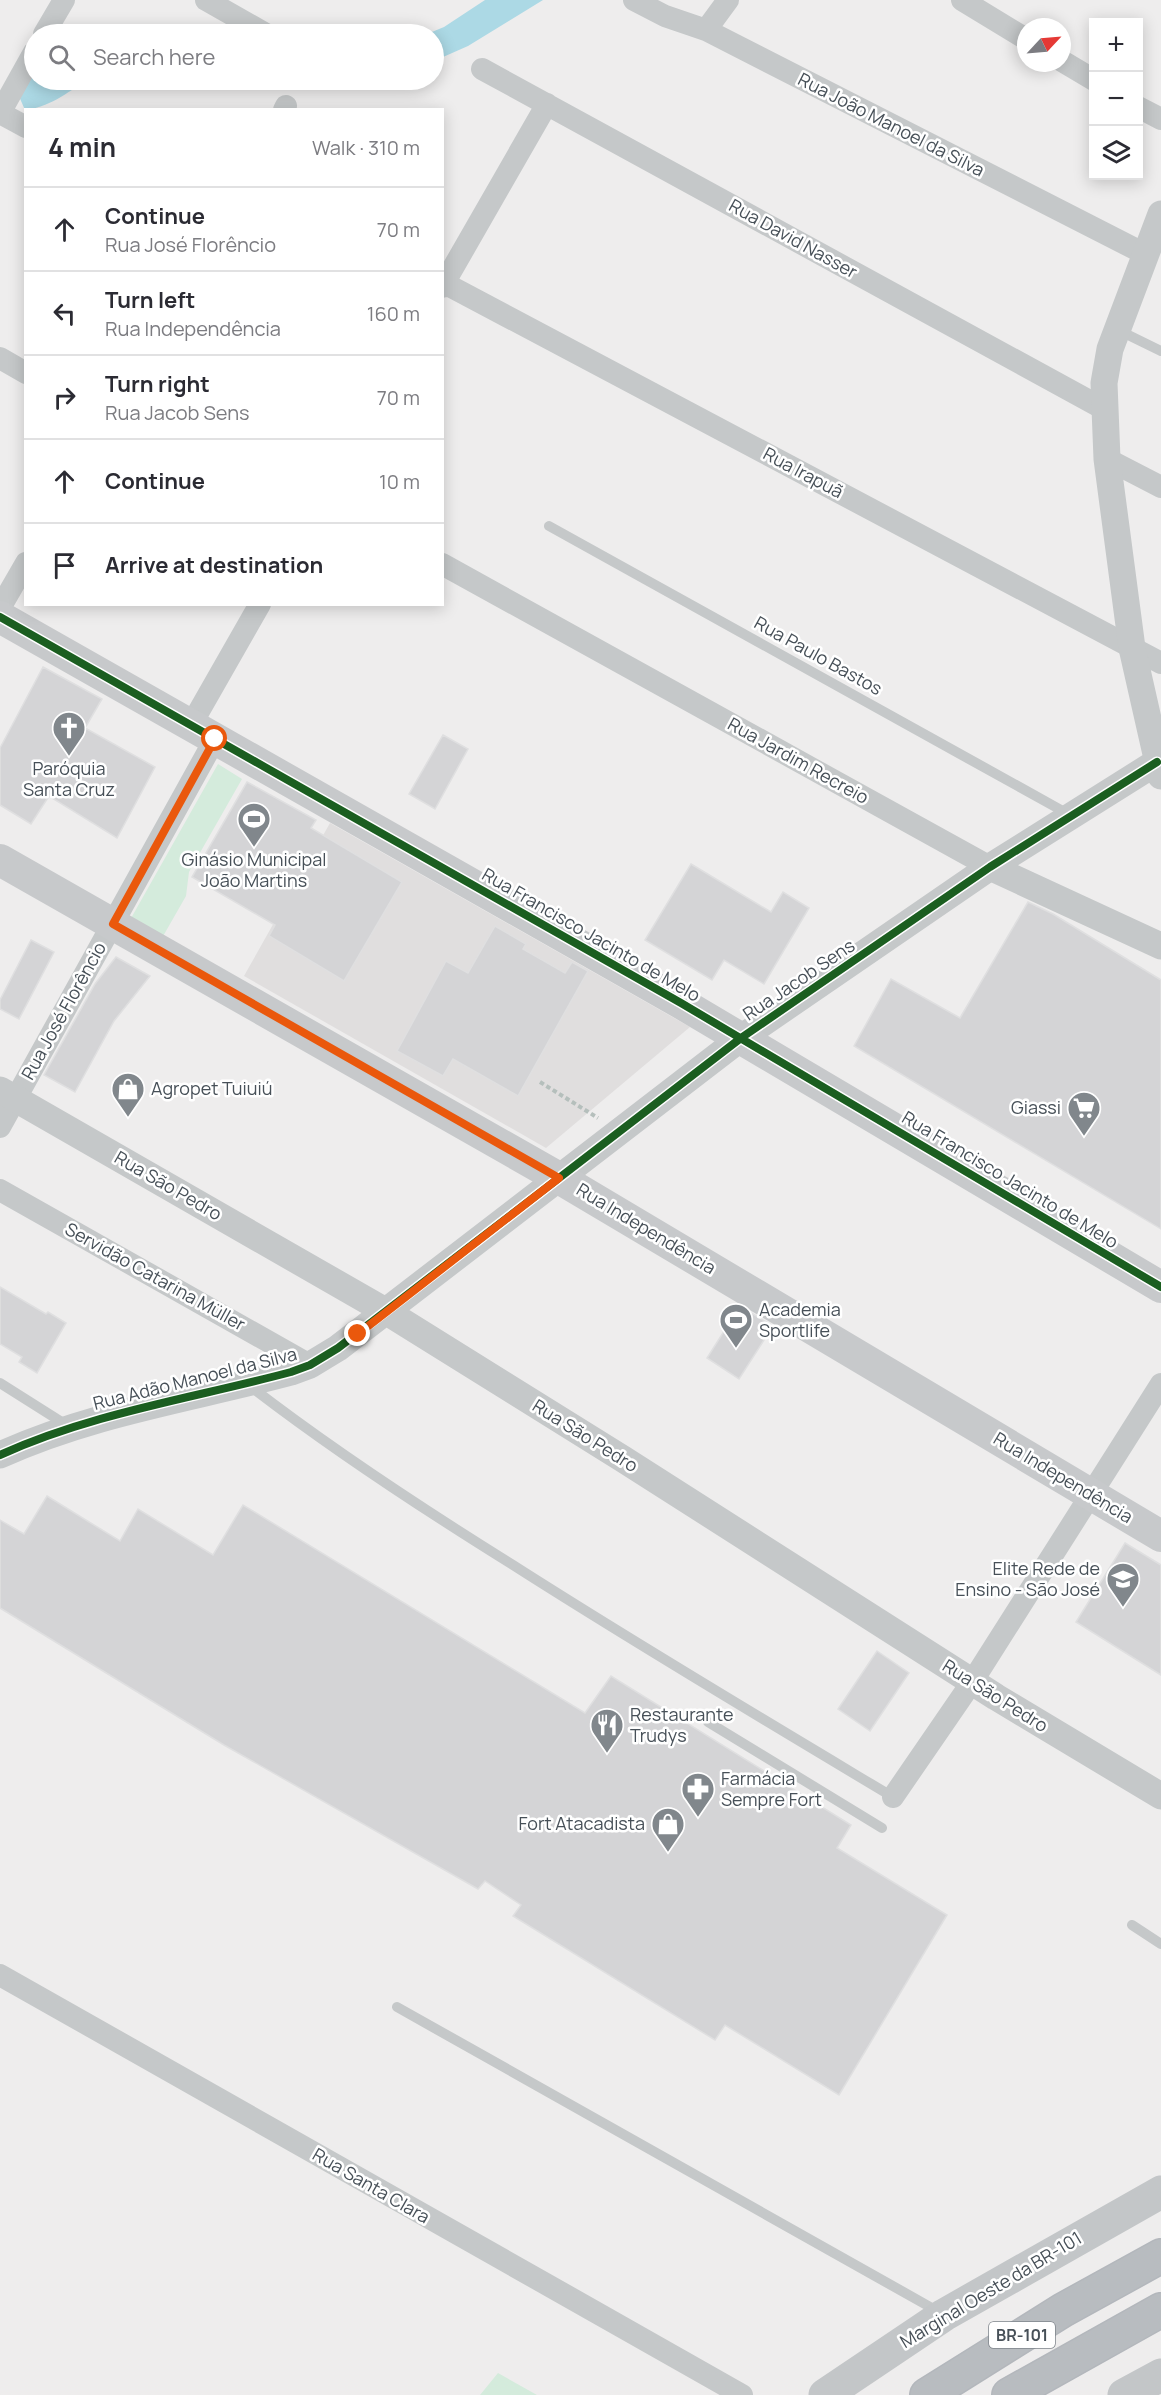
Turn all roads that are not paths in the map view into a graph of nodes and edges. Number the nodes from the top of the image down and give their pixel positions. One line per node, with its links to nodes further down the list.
1 (64, 0): 6 (street)
2 (206, 0): 7 (street)
3 (634, 0): 8 (street, Rua João Manoel da Silva)
4 (728, 0): 8 (street)
5 (962, 0): 9 (street)
6 (50, 24)
7 (248, 24)
8 (706, 30): 20 (street, Rua João Manoel da Silva)
9 (1017, 34)
10 (1071, 66): 13 (street)
11 (482, 69): 14 (street, Rua David Nasser)
12 (24, 70): 16 (street)
13 (1089, 77)
14 (547, 104): 21 (street); 27 (street, Rua David Nasser)
15 (1143, 110): 17 (street)
16 (0, 113): 18 (street)
17 (1161, 119)
18 (24, 126)
19 (1161, 214): 20 (street)
20 (1147, 255): 23 (street)
21 (444, 283)
22 (444, 286): 36 (street, Rua Irapuã)
23 (1117, 330): 24 (lane); 27 (street)
24 (1161, 351)
25 (0, 358): 26 (street)
26 (24, 371)
27 (1104, 409): 28 (street)
28 (1107, 459): 29 (street); 36 (street)
29 (1161, 487)
30 (549, 526): 40 (lane, Rua Paulo Bastos)
31 (444, 565): 42 (street, Rua Jardim Recreio)
32 (24, 566): 34 (street)
33 (259, 606): 38 (street, Rua José Florêncio)
34 (0, 608)
35 (0, 617): 38 (main road, Rua Francisco Jacinto de Melo)
36 (1132, 648): 37 (street, Rua Irapuã); 39 (street)
37 (1161, 663)
38 (203, 732): 43 (street, Rua José Florêncio); 45 (main road, Rua Francisco Jacinto de Melo)
39 (1159, 769): 40 (street, Rua Jacob Sens)
40 (1070, 815): 42 (street, Rua Jacob Sens)
41 (0, 860): 43 (main road, Rua Independência)
42 (990, 867): 44 (street, Rua Jardim Recreio); 45 (street, Rua Jacob Sens)
43 (113, 924): 46 (street, Rua José Florêncio); 48 (main road, Rua Independência)
44 (1161, 946)
45 (741, 1038): 48 (street, Rua Jacob Sens); 50 (main road, Rua Francisco Jacinto de Melo)
46 (8, 1094): 47 (street, Rua José Florêncio); 51 (street, Rua São Pedro)
47 (0, 1127)
48 (559, 1178): 51 (street, Rua Jacob Sens); 58 (main road, Rua Independência)
49 (0, 1190): 52 (street, Servidão Catarina Müller)
50 (1161, 1287)
51 (387, 1312): 52 (street, Rua Adão Manoel da Silva); 60 (street, Rua São Pedro)
52 (310, 1365): 55 (street, Rua Adão Manoel da Silva)
53 (0, 1383): 56 (lane)
54 (1161, 1383): 58 (street)
55 (248, 1384): 56 (street, Rua Adão Manoel da Silva); 63 (lane)
56 (71, 1428): 57 (street, Rua Adão Manoel da Silva)
57 (0, 1455)
58 (1091, 1494): 59 (main road, Rua Independência); 60 (street)
59 (1161, 1536)
60 (972, 1682): 62 (street, Rua São Pedro); 63 (street)
61 (708, 1722): 64 (lane)
62 (1161, 1796)
63 (893, 1797)
64 (882, 1828)
65 (1132, 1925): 66 (lane)
66 (1161, 1944)
67 (0, 1975): 76 (street, Rua Santa Clara)
68 (397, 2007): 74 (lane)
69 (1161, 2192): 74 (main road, Marginal Oeste da BR-101)
70 (1161, 2246): 72 (highway)
71 (1161, 2256): 72 (highway, BR-101)
72 (1120, 2279): 78 (highway, BR-101)
73 (1161, 2310): 79 (highway, BR-101)
74 (944, 2315): 77 (main road, Marginal Oeste da BR-101)
75 (1161, 2375): 80 (main road)
76 (742, 2395)
77 (825, 2395)
78 (927, 2395)
79 (1009, 2395)
80 (1124, 2395)

